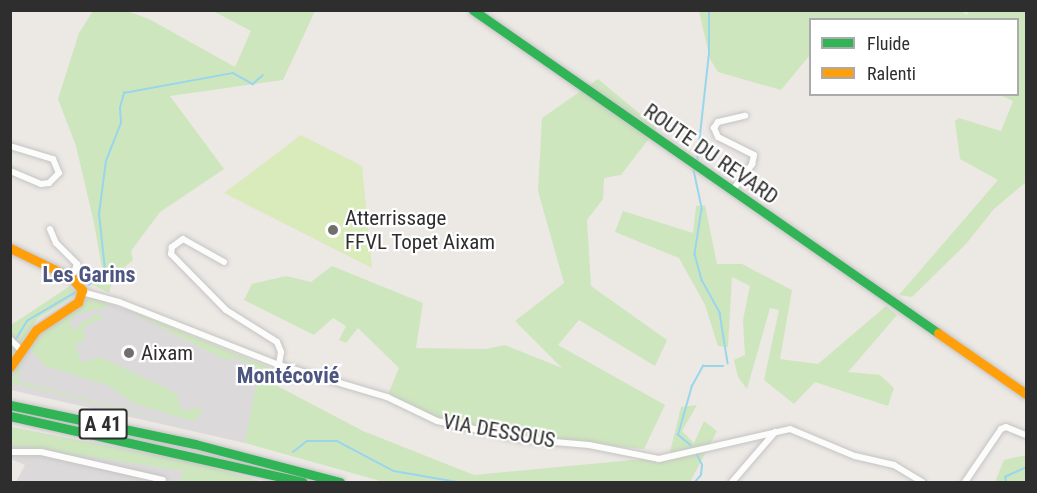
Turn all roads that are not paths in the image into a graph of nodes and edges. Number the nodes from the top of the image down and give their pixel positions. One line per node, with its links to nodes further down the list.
1 (473, 10): 5 (main road, ROUTE DU REVARD)
2 (745, 116): 5 (street)
3 (10, 146): 4 (street)
4 (10, 171)
5 (732, 191): 14 (main road, ROUTE DU REVARD)
6 (50, 229): 9 (street)
7 (10, 248): 9 (main road)
8 (224, 262): 12 (street)
9 (72, 278): 10 (main road)
10 (82, 292): 11 (main road); 12 (street, VIA DESSOUS)
11 (15, 344): 13 (main road)
12 (279, 365): 17 (street, VIA DESSOUS)
13 (10, 367)
14 (1025, 394)
15 (10, 405): 22 (main road, A 41)
16 (10, 416): 21 (main road, A 41)
17 (776, 432): 23 (street); 24 (street, VIA DESSOUS)
18 (1026, 435): 25 (street)
19 (10, 452): 20 (street)
20 (163, 480)
21 (303, 483)
22 (340, 483)
23 (732, 483)
24 (922, 483)
25 (965, 483)

